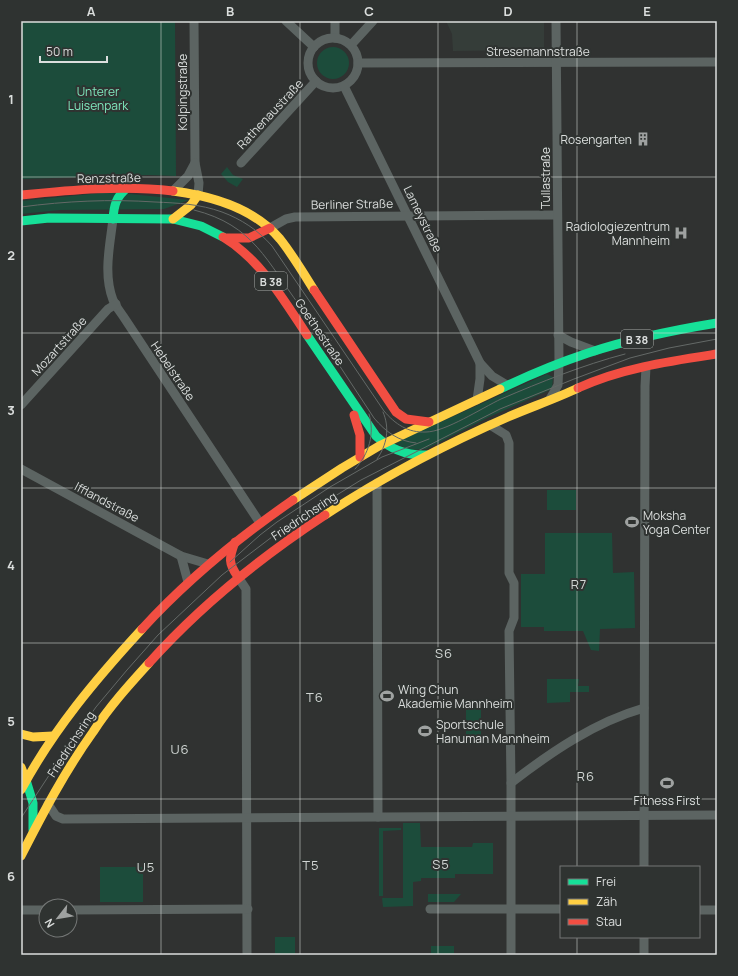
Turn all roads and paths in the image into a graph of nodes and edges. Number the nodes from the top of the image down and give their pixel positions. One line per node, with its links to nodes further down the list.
1 (194, 21): 14 (street, Kolpingstraße)
2 (286, 21): 8 (street)
3 (335, 21): 6 (street)
4 (373, 21): 7 (street)
5 (556, 21): 11 (street, Tullastraße)
6 (335, 38): 7 (street); 8 (street)
7 (351, 45): 10 (street)
8 (314, 47): 12 (street)
9 (717, 62): 11 (street, Stresemannstraße)
10 (358, 63): 11 (street, Stresemannstraße); 13 (street)
11 (556, 63): 20 (street, Tullastraße)
12 (316, 82): 13 (street); 15 (street, Rathenaustraße)
13 (344, 86): 21 (street, Lameystraße)
14 (195, 163): 17 (street); 18 (street, Kolpingstraße)
15 (241, 163)
16 (127, 188): 17 (main road, Renzstraße / B 38); 19 (main road, Renzstraße / B 38); 22 (main road)
17 (173, 191): 18 (main road, Renzstraße / B 38)
18 (198, 195): 23 (main road); 25 (main road, Goethestraße / B 38)
19 (21, 196)
20 (557, 215): 21 (street, Berliner Straße); 29 (street, Tullastraße)
21 (408, 216): 25 (street, Berliner Straße); 32 (street, Lameystraße)
22 (113, 219): 23 (main road, Goethestraße / B 38); 24 (main road, B 38); 27 (street, Hebelstraße)
23 (173, 219): 26 (main road, Goethestraße / B 38)
24 (21, 220)
25 (270, 228): 26 (main road); 40 (main road, Goethestraße / B 38)
26 (227, 238): 38 (main road, Goethestraße / B 38)
27 (116, 304): 39 (street, Mozartstraße); 47 (street, Hebelstraße)
28 (717, 323): 30 (main road, Friedrichsring / B 38)
29 (558, 335): 30 (street); 33 (street, Tullastraße)
30 (595, 350): 33 (main road, Friedrichsring / B 38)
31 (717, 354): 34 (main road, Friedrichsring / B 38)
32 (480, 363): 35 (street, Lameystraße); 37 (street, Lameystraße)
33 (559, 363): 35 (main road, Friedrichsring / B 38); 36 (street, Tullastraße)
34 (646, 367): 36 (main road, Friedrichsring / B 38); 53 (street)
35 (507, 385): 37 (main road, Friedrichsring / B 38)
36 (550, 399): 41 (main road, Friedrichsring / B 38)
37 (477, 400): 40 (main road, Friedrichsring / B 38)
38 (353, 404): 42 (main road, Goethestraße / B 38); 44 (main road)
39 (21, 405)
40 (429, 422): 42 (main road, Friedrichsring / B 38)
41 (490, 425): 43 (main road, Friedrichsring / B 38); 58 (street)
42 (384, 443): 43 (main road, B 38); 44 (main road, Friedrichsring)
43 (429, 455): 46 (main road, Friedrichsring)
44 (360, 457): 47 (main road, Friedrichsring)
45 (21, 469): 49 (street, Ifflandstraße)
46 (377, 483): 51 (main road, Friedrichsring); 64 (street)
47 (260, 523): 48 (main road, Friedrichsring)
48 (235, 542): 50 (main road, Friedrichsring); 51 (main road)
49 (181, 556): 50 (street, Ifflandstraße); 52 (street)
50 (208, 564): 52 (main road, Friedrichsring)
51 (238, 577): 60 (main road, Friedrichsring); 65 (street)
52 (188, 582): 55 (main road, Friedrichsring)
53 (644, 708): 58 (street); 61 (street)
54 (21, 734): 55 (main road)
55 (54, 736): 57 (main road, Friedrichsring)
56 (21, 766): 57 (main road)
57 (26, 780): 59 (main road, Friedrichsring); 66 (main road)
58 (511, 783): 63 (street)
59 (21, 790)
60 (48, 804): 65 (street); 66 (main road, Friedrichsring)
61 (644, 815): 62 (street); 63 (street); 68 (street)
62 (717, 815)
63 (510, 816): 64 (street); 69 (street)
64 (378, 817): 65 (street)
65 (248, 818): 75 (street)
66 (32, 834): 67 (main road, Friedrichsring)
67 (21, 856)
68 (644, 866)
69 (510, 908): 70 (street); 71 (street); 80 (street)
70 (430, 909)
71 (560, 909)
72 (21, 910): 73 (street)
73 (38, 910)
74 (78, 910): 75 (street)
75 (248, 910): 79 (street)
76 (700, 910): 77 (street)
77 (717, 910)
78 (644, 938): 81 (street)
79 (247, 955)
80 (511, 955)
81 (644, 955)

